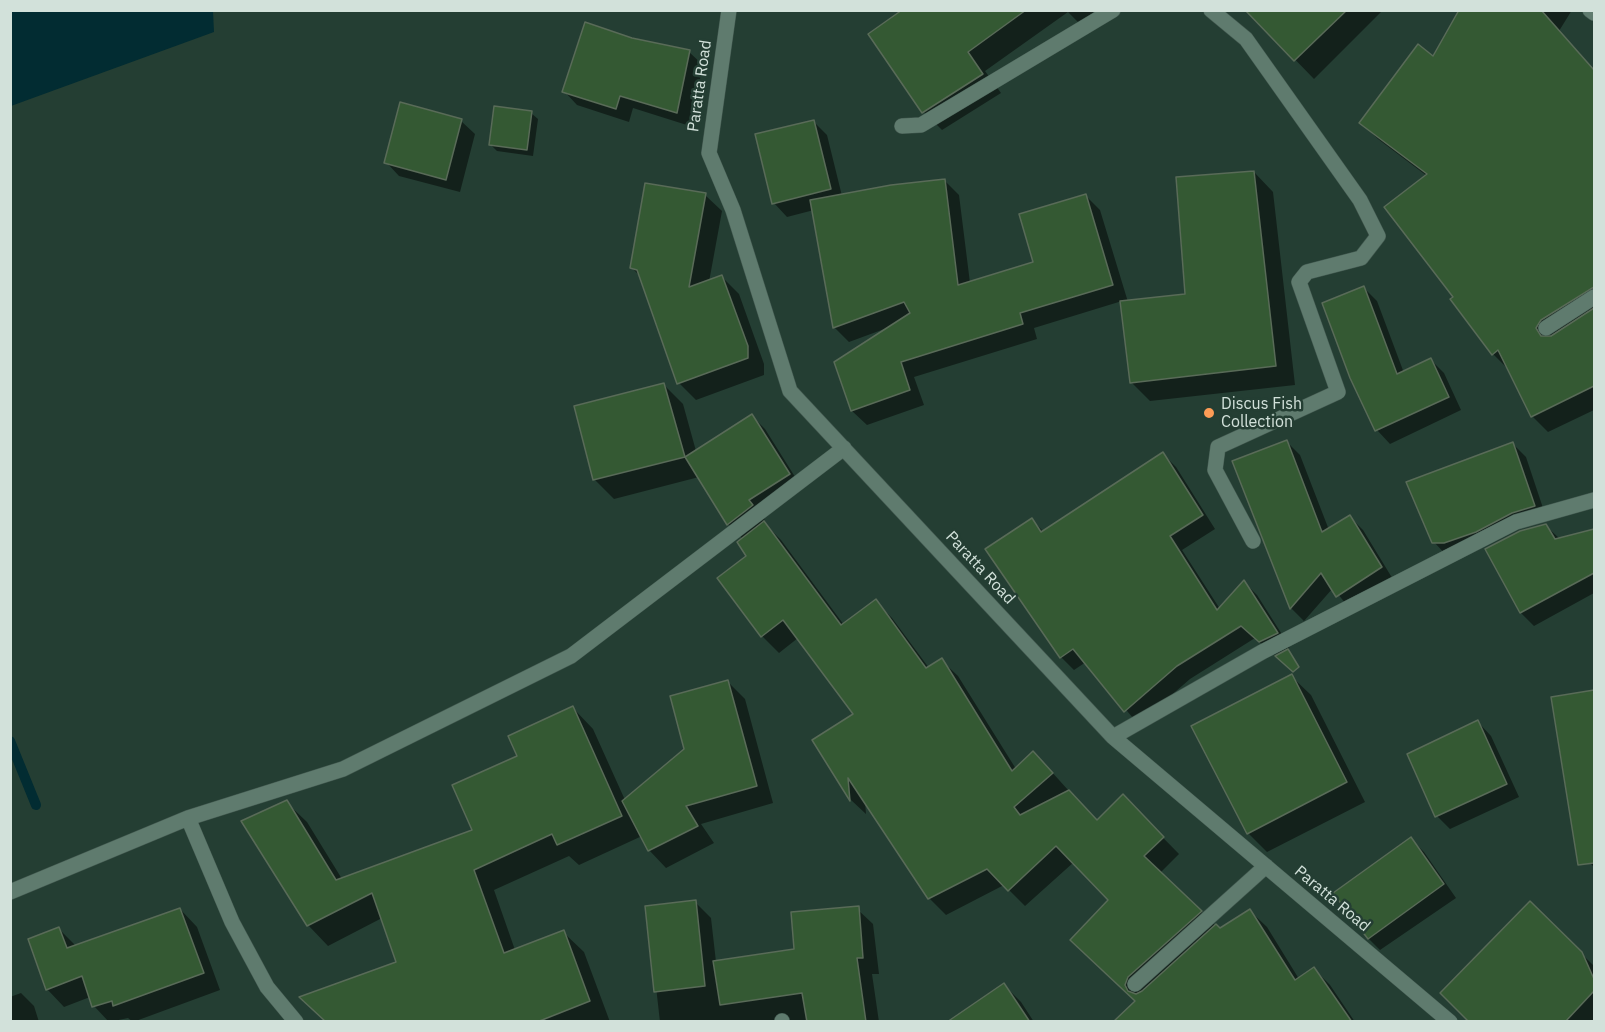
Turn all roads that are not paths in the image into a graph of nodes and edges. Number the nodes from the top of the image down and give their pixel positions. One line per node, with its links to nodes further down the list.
1 (729, 10): 9 (street, Paratta Road)
2 (1113, 10): 6 (street)
3 (1211, 10): 11 (street)
4 (1590, 10): 5 (street)
5 (1594, 13)
6 (902, 126)
7 (1594, 297): 8 (street)
8 (1546, 328)
9 (844, 448): 12 (street, Paratta Road); 13 (street)
10 (1594, 500): 12 (street)
11 (1252, 541)
12 (1113, 737): 14 (street, Paratta Road)
13 (188, 818): 15 (street); 17 (street)
14 (1266, 866): 16 (street); 18 (street, Paratta Road)
15 (10, 892)
16 (1135, 984)
17 (296, 1022)
18 (1450, 1022)

